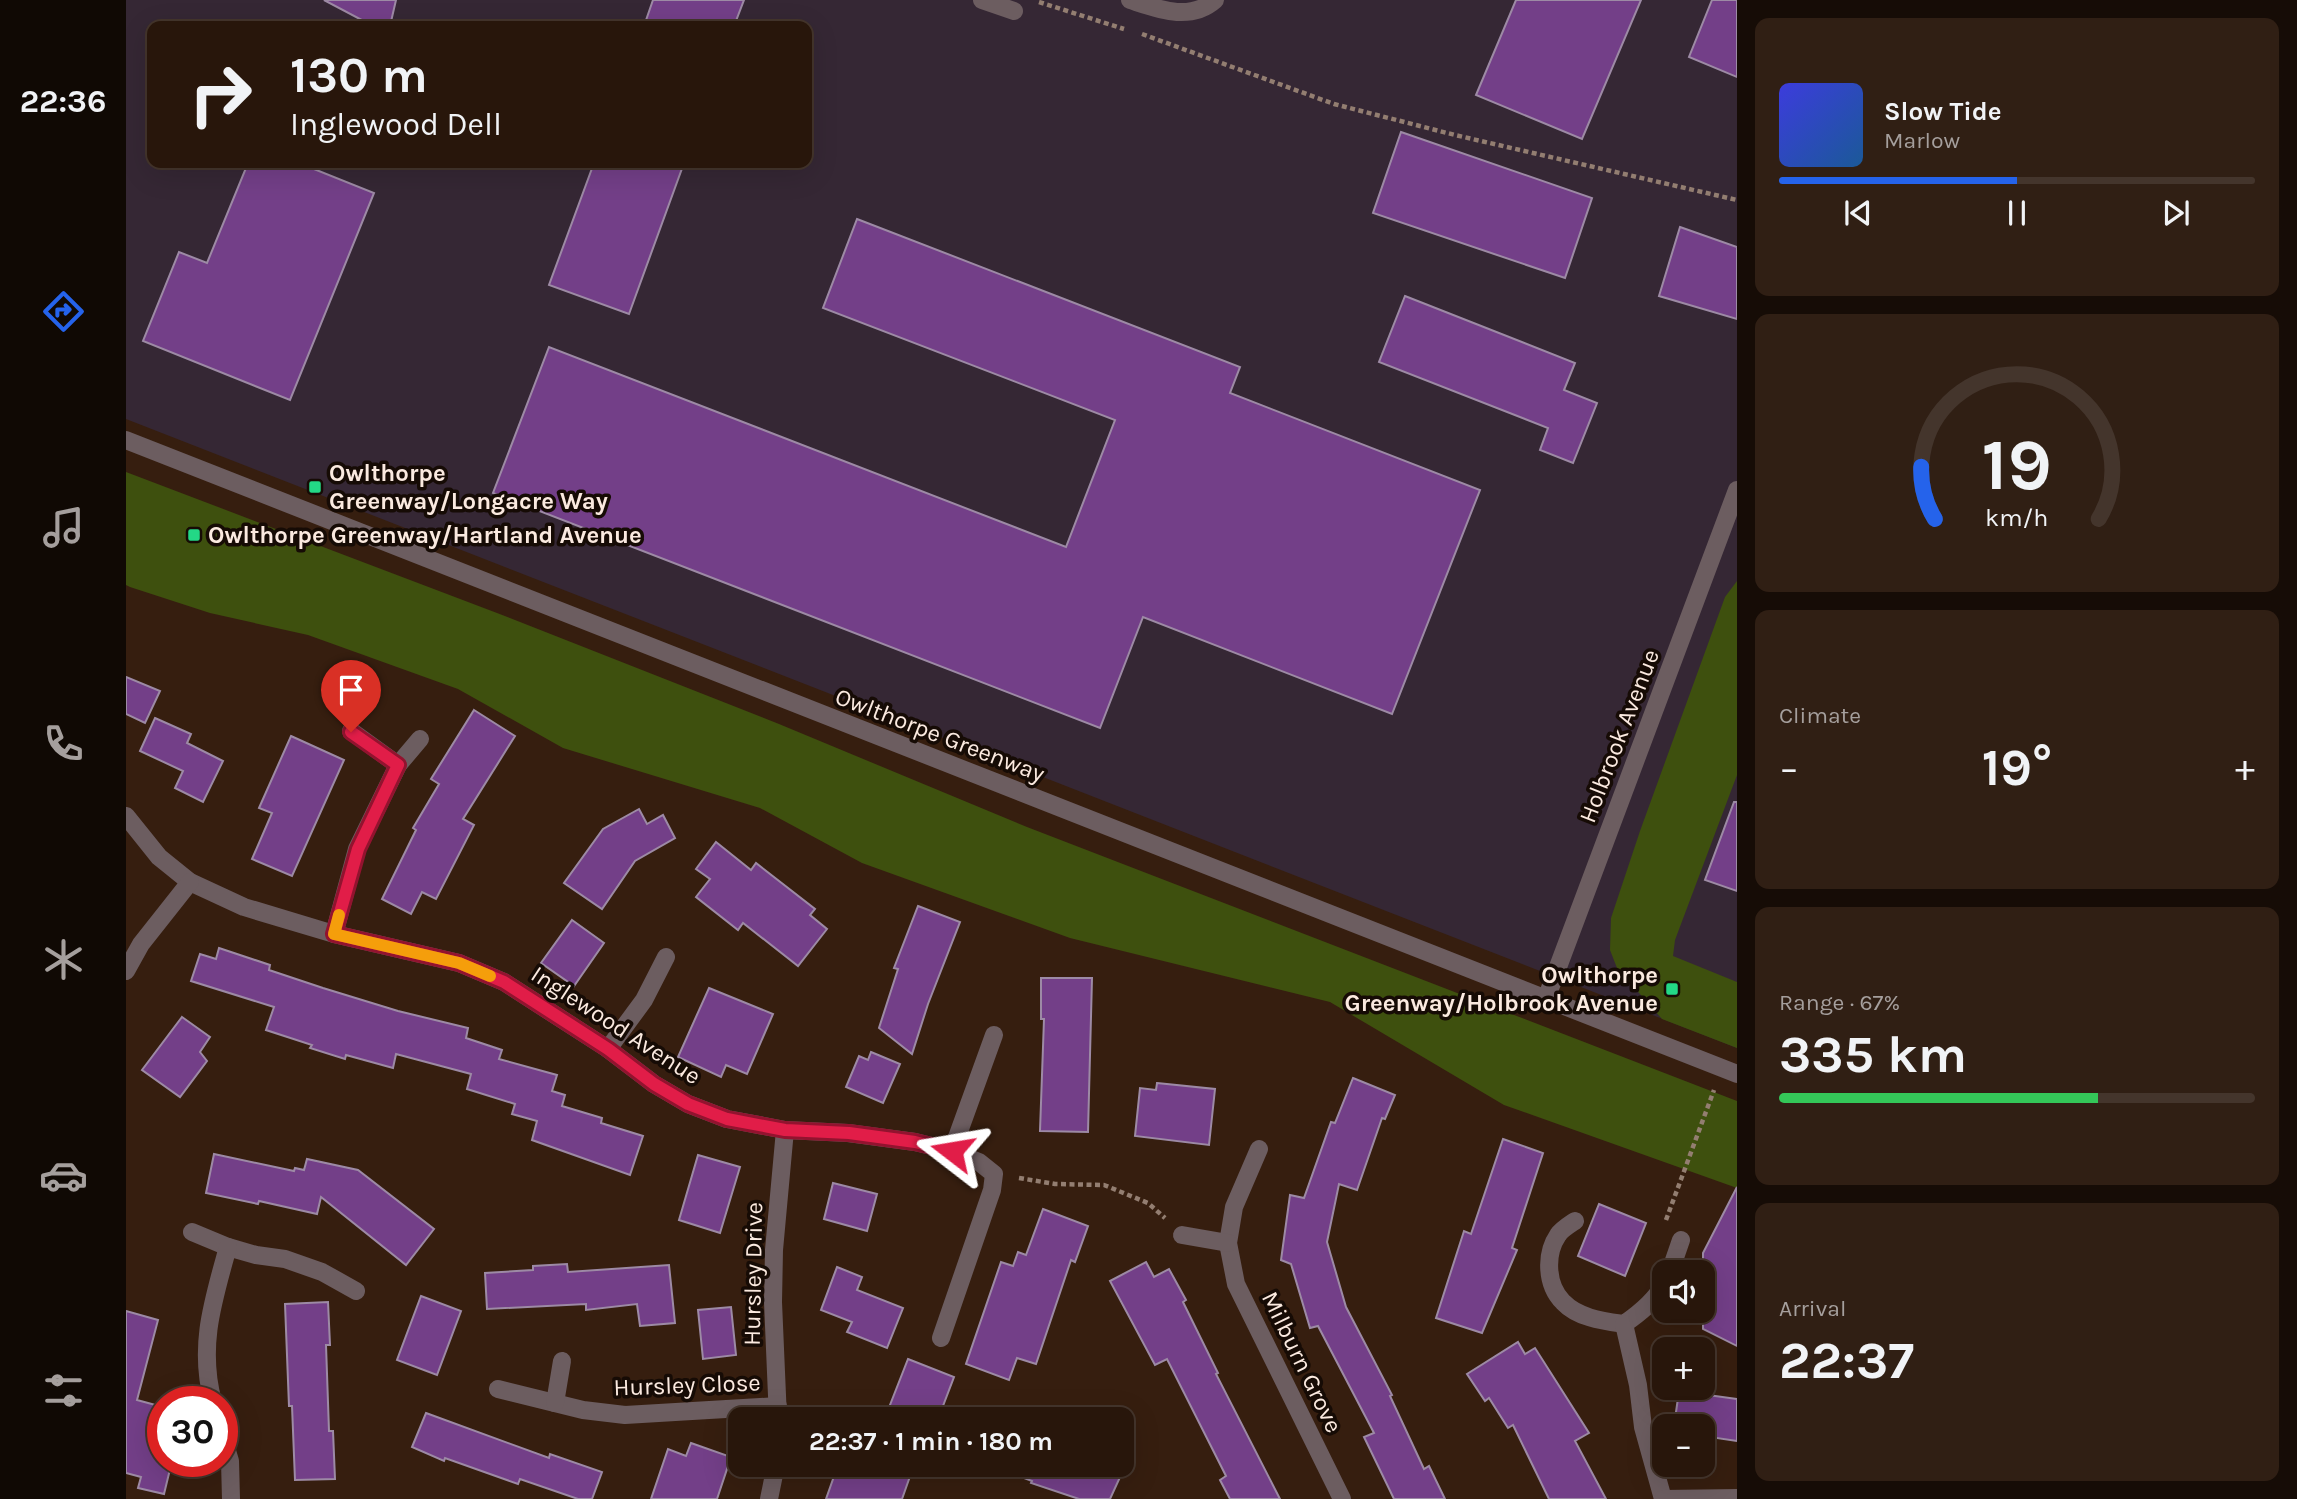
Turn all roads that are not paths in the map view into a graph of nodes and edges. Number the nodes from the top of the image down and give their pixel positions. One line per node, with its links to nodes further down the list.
1 (982, 0): 4 (street)
2 (1130, 0): 3 (street)
3 (1215, 0)
4 (1009, 6)
5 (126, 440): 16 (street, Owlthorpe Greenway)
6 (1737, 490): 7 (street, Holbrook Avenue)
7 (1732, 518): 16 (street, Holbrook Avenue)
8 (351, 732): 10 (street)
9 (420, 739): 10 (street)
10 (398, 765): 13 (street)
11 (126, 816): 12 (street, Inglewood Avenue)
12 (190, 882): 13 (street, Inglewood Avenue); 15 (street)
13 (334, 934): 18 (street, Inglewood Avenue)
14 (666, 957): 18 (street)
15 (126, 971)
16 (1546, 999): 19 (street, Owlthorpe Greenway)
17 (994, 1035): 22 (street)
18 (608, 1049): 20 (street, Inglewood Avenue)
19 (1729, 1071)
20 (785, 1130): 22 (street, Inglewood Avenue); 38 (street, Hursley Drive)
21 (1259, 1149): 27 (street, Milburn Grove)
22 (952, 1151): 33 (street, Inglewood Avenue)
23 (1575, 1221): 32 (street)
24 (192, 1232): 28 (street)
25 (1182, 1235): 27 (street)
26 (1681, 1240): 29 (street)
27 (1228, 1243): 45 (street, Milburn Grove)
28 (228, 1247): 30 (street); 35 (street)
29 (1674, 1260)
30 (356, 1291)
31 (1652, 1301): 32 (street)
32 (1624, 1324): 46 (street)
33 (941, 1338)
34 (562, 1361): 37 (street)
35 (209, 1386)
36 (498, 1389): 37 (street, Hursley Close)
37 (555, 1403): 39 (street, Hursley Close)
38 (778, 1407)
39 (728, 1413)
40 (230, 1477): 43 (street)
41 (774, 1477): 44 (street)
42 (1737, 1498): 46 (street)
43 (231, 1499)
44 (769, 1499)
45 (1342, 1499)
46 (1663, 1499)

